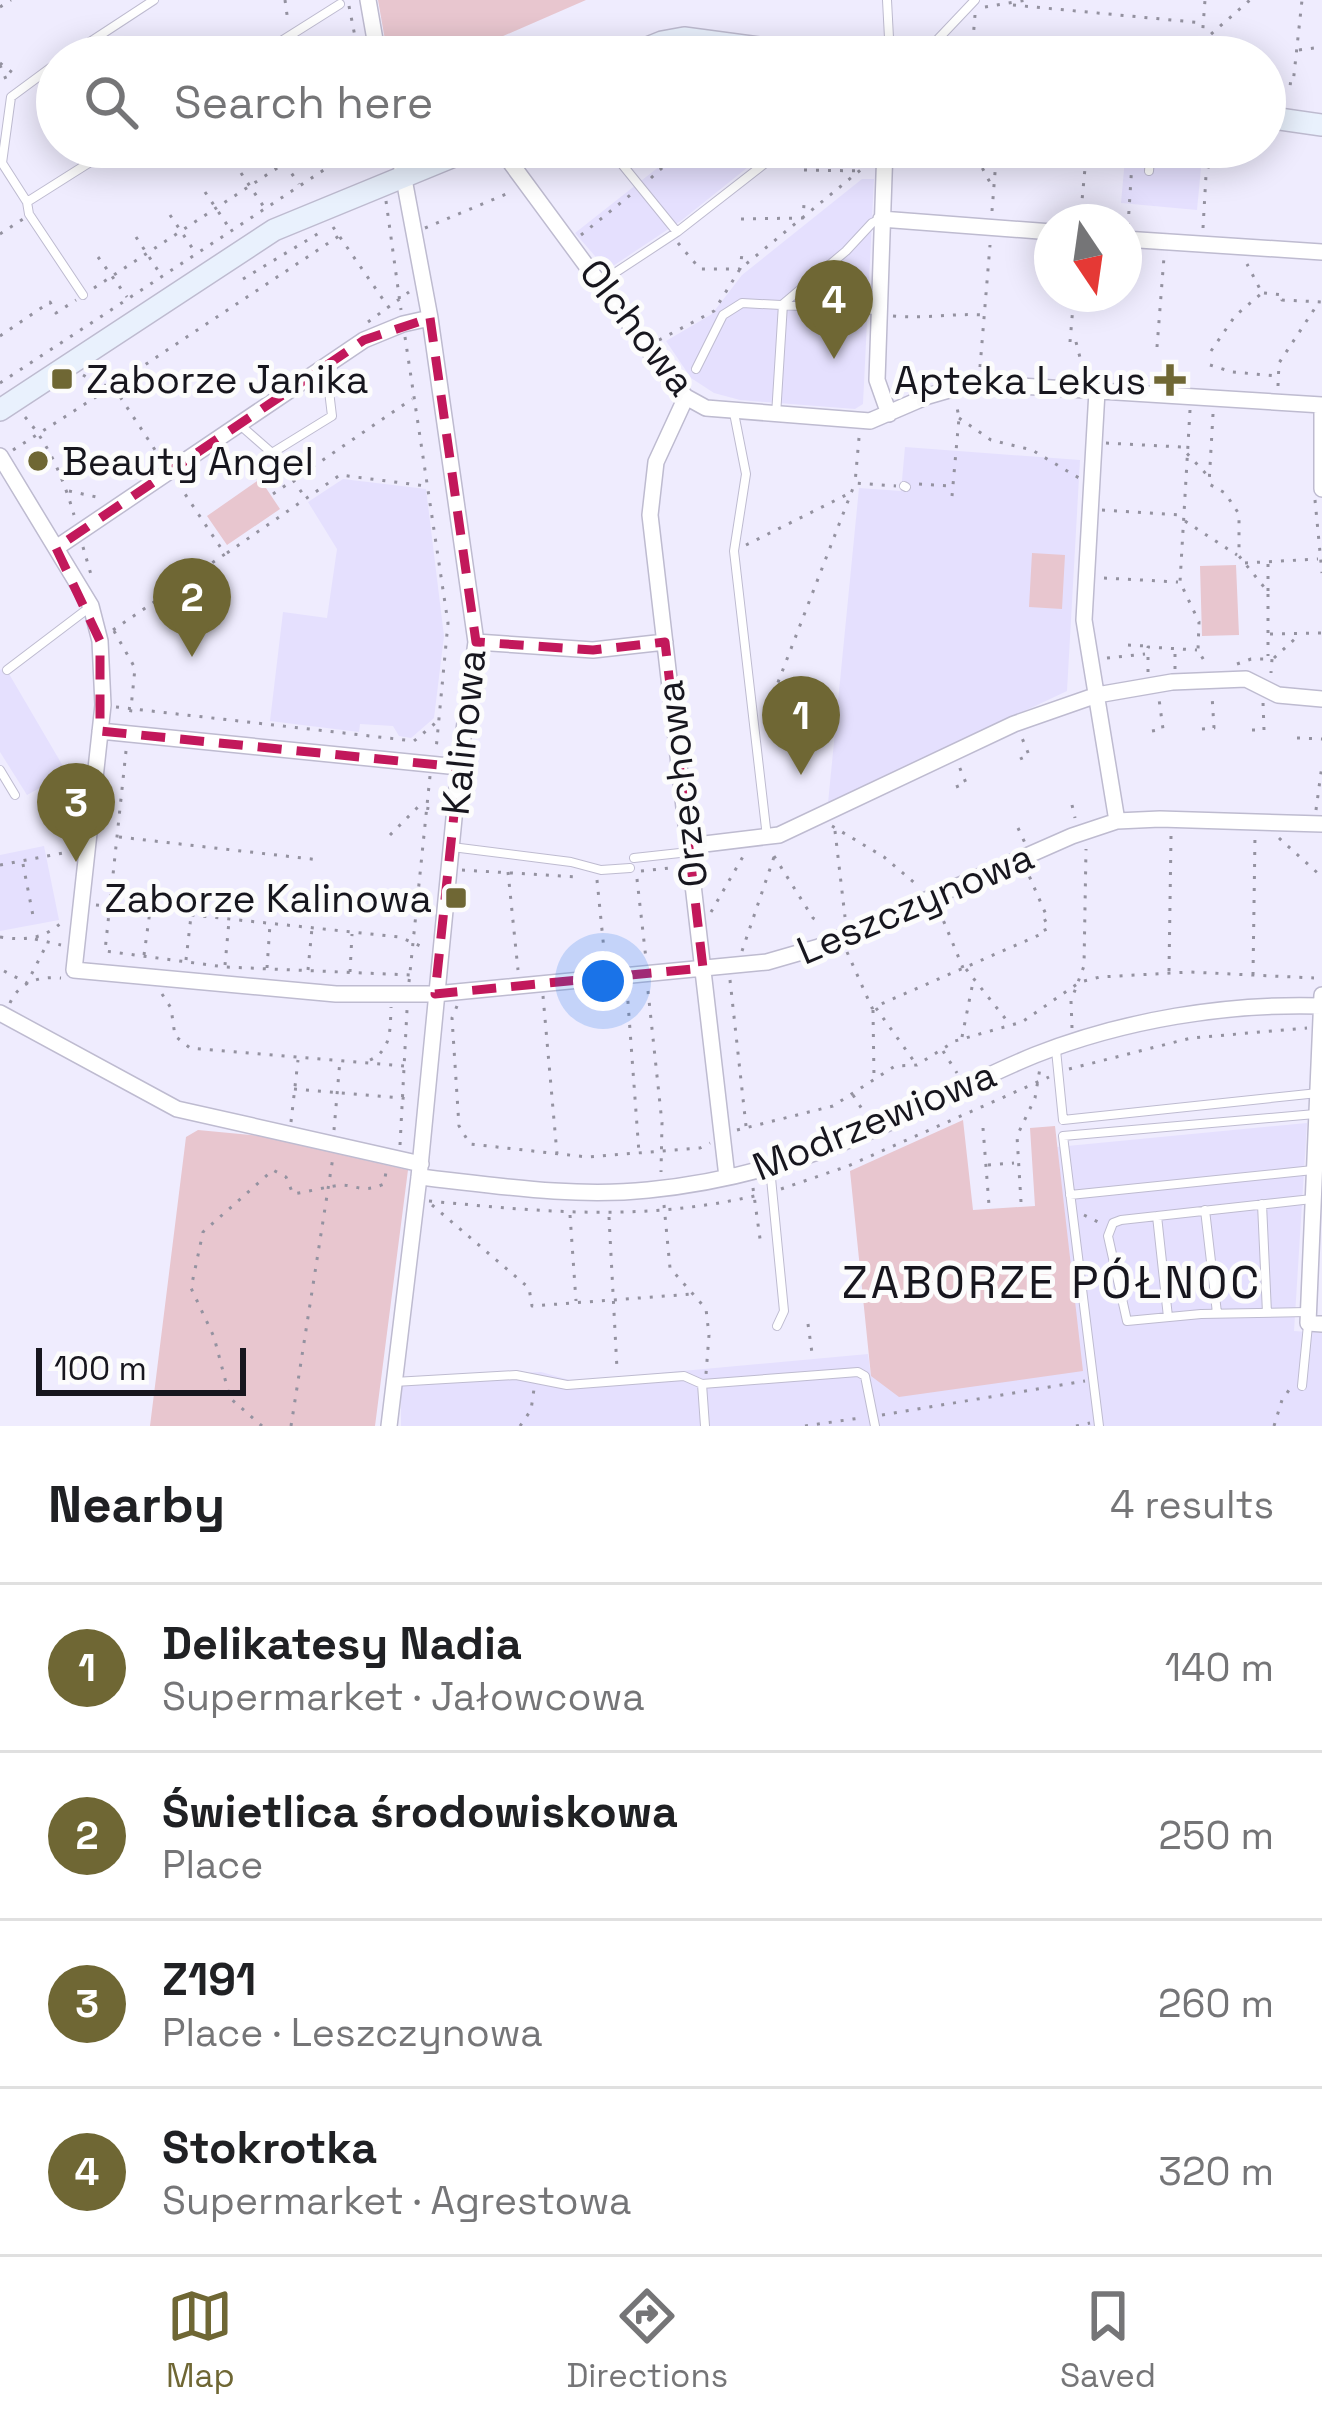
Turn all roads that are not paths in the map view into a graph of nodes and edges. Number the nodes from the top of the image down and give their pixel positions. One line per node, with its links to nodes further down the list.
1 (154, 0): 6 (lane)
2 (368, 0): 8 (street)
3 (887, 0): 9 (lane)
4 (975, 0): 10 (lane)
5 (345, 1): 7 (lane)
6 (99, 36)
7 (289, 36)
8 (374, 36)
9 (889, 36)
10 (940, 36)
11 (36, 79): 24 (lane)
12 (1286, 120): 13 (street)
13 (1322, 125)
14 (81, 168): 24 (lane)
15 (404, 168): 23 (street, Kalinowa)
16 (425, 168): 23 (street)
17 (515, 168): 30 (street, Olchowa)
18 (624, 168): 27 (lane)
19 (761, 168): 27 (lane)
20 (882, 168): 25 (street)
21 (1149, 168): 22 (lane)
22 (1149, 171)
23 (406, 176): 34 (street, Kalinowa); 40 (street)
24 (27, 202): 31 (lane)
25 (881, 219): 26 (street); 32 (lane); 33 (street)
26 (1034, 232)
27 (677, 237): 30 (lane)
28 (1142, 241): 29 (street)
29 (1322, 251)
30 (601, 282): 38 (street, Olchowa)
31 (83, 295)
32 (783, 304): 33 (lane); 36 (lane); 43 (lane)
33 (882, 313): 42 (street)
34 (430, 318): 35 (street); 49 (street, Kalinowa)
35 (326, 366): 44 (street); 44 (lane)
36 (696, 369)
37 (1092, 386): 39 (street, Olchowa); 42 (street, Olchowa); 52 (street)
38 (686, 397): 41 (street, Olchowa); 50 (street, Orzechowa)
39 (1322, 408): 46 (street)
40 (9, 410)
41 (734, 413): 43 (street, Olchowa); 60 (lane)
42 (890, 414): 43 (street, Olchowa)
43 (776, 416)
44 (239, 424): 47 (street)
45 (0, 456): 47 (street)
46 (1318, 492)
47 (56, 548): 48 (street)
48 (91, 606): 51 (lane); 54 (street)
49 (476, 642): 50 (street); 55 (street, Kalinowa)
50 (664, 642): 62 (street, Orzechowa)
51 (7, 670)
52 (1096, 695): 53 (street); 59 (street); 60 (street)
53 (1322, 699)
54 (100, 731): 55 (street); 64 (street, Leszczynowa)
55 (459, 767): 61 (street, Kalinowa)
56 (0, 770): 57 (lane)
57 (15, 795)
58 (1316, 819): 59 (street, Leszczynowa)
59 (1117, 821): 63 (street, Leszczynowa)
60 (767, 838): 62 (street)
61 (451, 847): 62 (lane); 64 (street, Kalinowa)
62 (689, 849): 63 (street, Orzechowa)
63 (703, 968): 64 (street, Leszczynowa); 75 (street, Orzechowa)
64 (435, 994): 76 (street, Kalinowa)
65 (1322, 995): 66 (street)
66 (1322, 1006): 68 (street); 69 (street, Modrzewiowa)
67 (2, 1014): 76 (street, Modrzewiowa)
68 (1321, 1027): 70 (street)
69 (1056, 1048): 70 (lane); 73 (street, Modrzewiowa)
70 (1318, 1093): 71 (street)
71 (1317, 1114): 72 (street); 77 (lane)
72 (1319, 1141): 74 (street)
73 (769, 1167): 75 (street, Modrzewiowa); 86 (lane)
74 (1315, 1170): 77 (lane); 78 (street)
75 (727, 1177): 76 (street, Modrzewiowa)
76 (419, 1178): 87 (street, Kalinowa)
77 (1070, 1195): 93 (lane)
78 (1313, 1198): 79 (lane); 85 (street)
79 (1262, 1204): 80 (lane); 83 (lane)
80 (1204, 1210): 81 (lane); 82 (lane)
81 (1157, 1216): 84 (lane); 84 (lane)
82 (1217, 1313): 83 (lane); 84 (lane)
83 (1267, 1313): 85 (lane)
84 (1168, 1317)
85 (1313, 1320): 89 (lane)
86 (777, 1325)
87 (394, 1382): 88 (lane); 91 (street, Kalinowa)
88 (702, 1384): 90 (lane); 92 (lane)
89 (1302, 1386)
90 (874, 1421)
91 (389, 1426)
92 (705, 1426)
93 (1099, 1426)

